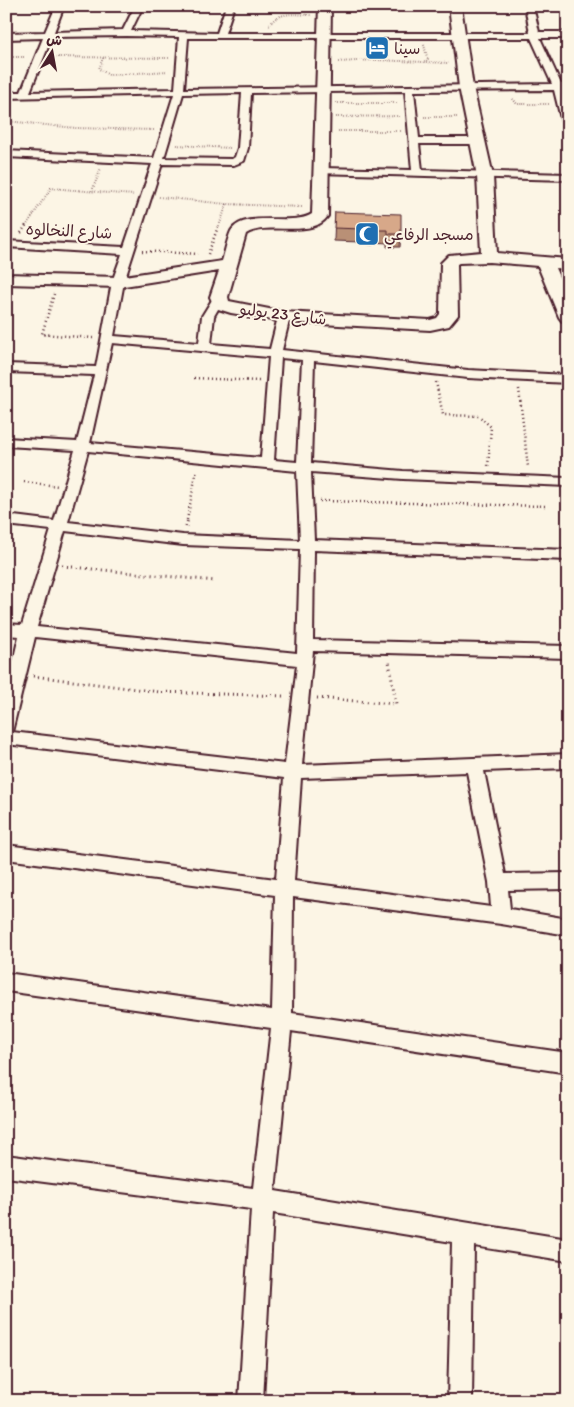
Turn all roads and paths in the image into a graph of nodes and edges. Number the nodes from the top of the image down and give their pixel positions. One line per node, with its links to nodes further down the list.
1 (60, 6): 8 (street)
2 (139, 6): 7 (street)
3 (230, 6): 14 (street)
4 (455, 6): 9 (street)
5 (530, 6): 16 (street)
6 (325, 11): 11 (street); 15 (path)
7 (126, 33): 8 (street); 10 (street)
8 (48, 34): 13 (street); 17 (street)
9 (457, 34): 11 (street); 16 (street); 23 (street)
10 (184, 35): 14 (street); 22 (street)
11 (325, 35): 15 (street); 20 (street)
12 (568, 35): 16 (street)
13 (6, 36)
14 (220, 36): 15 (street)
15 (265, 36)
16 (535, 36): 25 (street)
17 (40, 56): 18 (path); 19 (path); 29 (street)
18 (6, 57)
19 (103, 58): 22 (path); 22 (path)
20 (325, 61): 21 (path); 33 (street)
21 (428, 61)
22 (182, 64): 28 (street)
23 (466, 87): 24 (street); 26 (street); 35 (street)
24 (512, 87): 25 (street); 32 (path)
25 (563, 87): 32 (street)
26 (409, 89): 31 (street); 33 (street)
27 (246, 90): 28 (street); 33 (street); 42 (street)
28 (179, 92): 29 (street); 38 (street)
29 (24, 95): 30 (street)
30 (6, 96)
31 (411, 103): 33 (path); 34 (street)
32 (562, 104): 37 (street)
33 (323, 110): 34 (path); 39 (path); 47 (street)
34 (413, 116): 35 (path); 39 (street)
35 (472, 117): 40 (street)
36 (6, 121): 38 (path)
37 (568, 127)
38 (168, 131): 41 (street)
39 (415, 136): 40 (street); 48 (street)
40 (477, 142): 49 (street)
41 (164, 144): 42 (path); 45 (street)
42 (243, 148): 45 (street)
43 (11, 154): 44 (street); 46 (street)
44 (105, 160): 45 (street); 52 (path)
45 (158, 161): 53 (street)
46 (6, 167)
47 (321, 171): 48 (street); 51 (street)
48 (417, 173): 49 (street)
49 (484, 176): 50 (street); 55 (street)
50 (568, 176)
51 (321, 208): 56 (street, شارع 23 يوليو); 56 (path)
52 (10, 244): 53 (street, شارع النخالوه)
53 (129, 251): 54 (path); 61 (street)
54 (198, 254)
55 (489, 257): 57 (street, شارع 23 يوليو); 63 (street, شارع 23 يوليو)
56 (230, 261): 61 (street); 62 (street, شارع 23 يوليو)
57 (544, 262): 58 (street, شارع 23 يوليو); 64 (street)
58 (568, 264)
59 (6, 280): 60 (street)
60 (58, 281): 61 (street); 65 (path)
61 (118, 282): 65 (street)
62 (219, 297): 63 (street, شارع 23 يوليو); 66 (street)
63 (284, 317): 67 (street)
64 (568, 317)
65 (108, 339): 66 (street); 70 (street)
66 (205, 347): 67 (street)
67 (276, 353): 68 (street); 75 (street)
68 (308, 357): 71 (street); 80 (street)
69 (6, 368): 70 (street)
70 (101, 370): 77 (street)
71 (434, 371): 73 (street); 81 (path)
72 (194, 378): 75 (path)
73 (517, 378): 74 (street); 82 (path)
74 (568, 379)
75 (272, 382): 79 (street)
76 (6, 442): 77 (street)
77 (83, 446): 78 (street); 85 (street)
78 (200, 456): 79 (street); 90 (path)
79 (267, 463): 80 (street)
80 (304, 467): 81 (street); 86 (street)
81 (487, 479): 82 (street)
82 (530, 480): 84 (street)
83 (24, 482): 85 (path)
84 (568, 482)
85 (71, 488): 89 (street)
86 (306, 501): 87 (path); 91 (street)
87 (547, 506)
88 (6, 520): 89 (street)
89 (60, 527): 90 (street); 93 (street)
90 (183, 540): 91 (street)
91 (307, 545): 92 (street); 99 (street)
92 (568, 555)
93 (48, 565): 94 (path); 96 (street)
94 (216, 581)
95 (6, 629): 96 (street)
96 (28, 632): 99 (street); 100 (street)
97 (387, 647): 98 (street); 99 (street); 101 (path)
98 (568, 652)
99 (305, 653): 101 (street)
100 (17, 674): 101 (path); 102 (street)
101 (302, 697): 106 (street)
102 (6, 729)
103 (6, 738): 106 (street)
104 (568, 761): 105 (street)
105 (474, 766): 106 (street); 109 (street)
106 (293, 772): 110 (street)
107 (6, 852): 110 (street)
108 (568, 881): 109 (street)
109 (498, 882): 111 (street)
110 (284, 888): 111 (street); 114 (street)
111 (501, 916): 112 (street)
112 (568, 927)
113 (6, 982): 114 (street)
114 (282, 1020): 115 (street); 117 (street)
115 (568, 1063)
116 (6, 1166): 117 (street)
117 (264, 1200): 118 (street); 120 (street)
118 (462, 1234): 119 (street); 121 (street)
119 (568, 1250)
120 (250, 1401)
121 (460, 1401)

